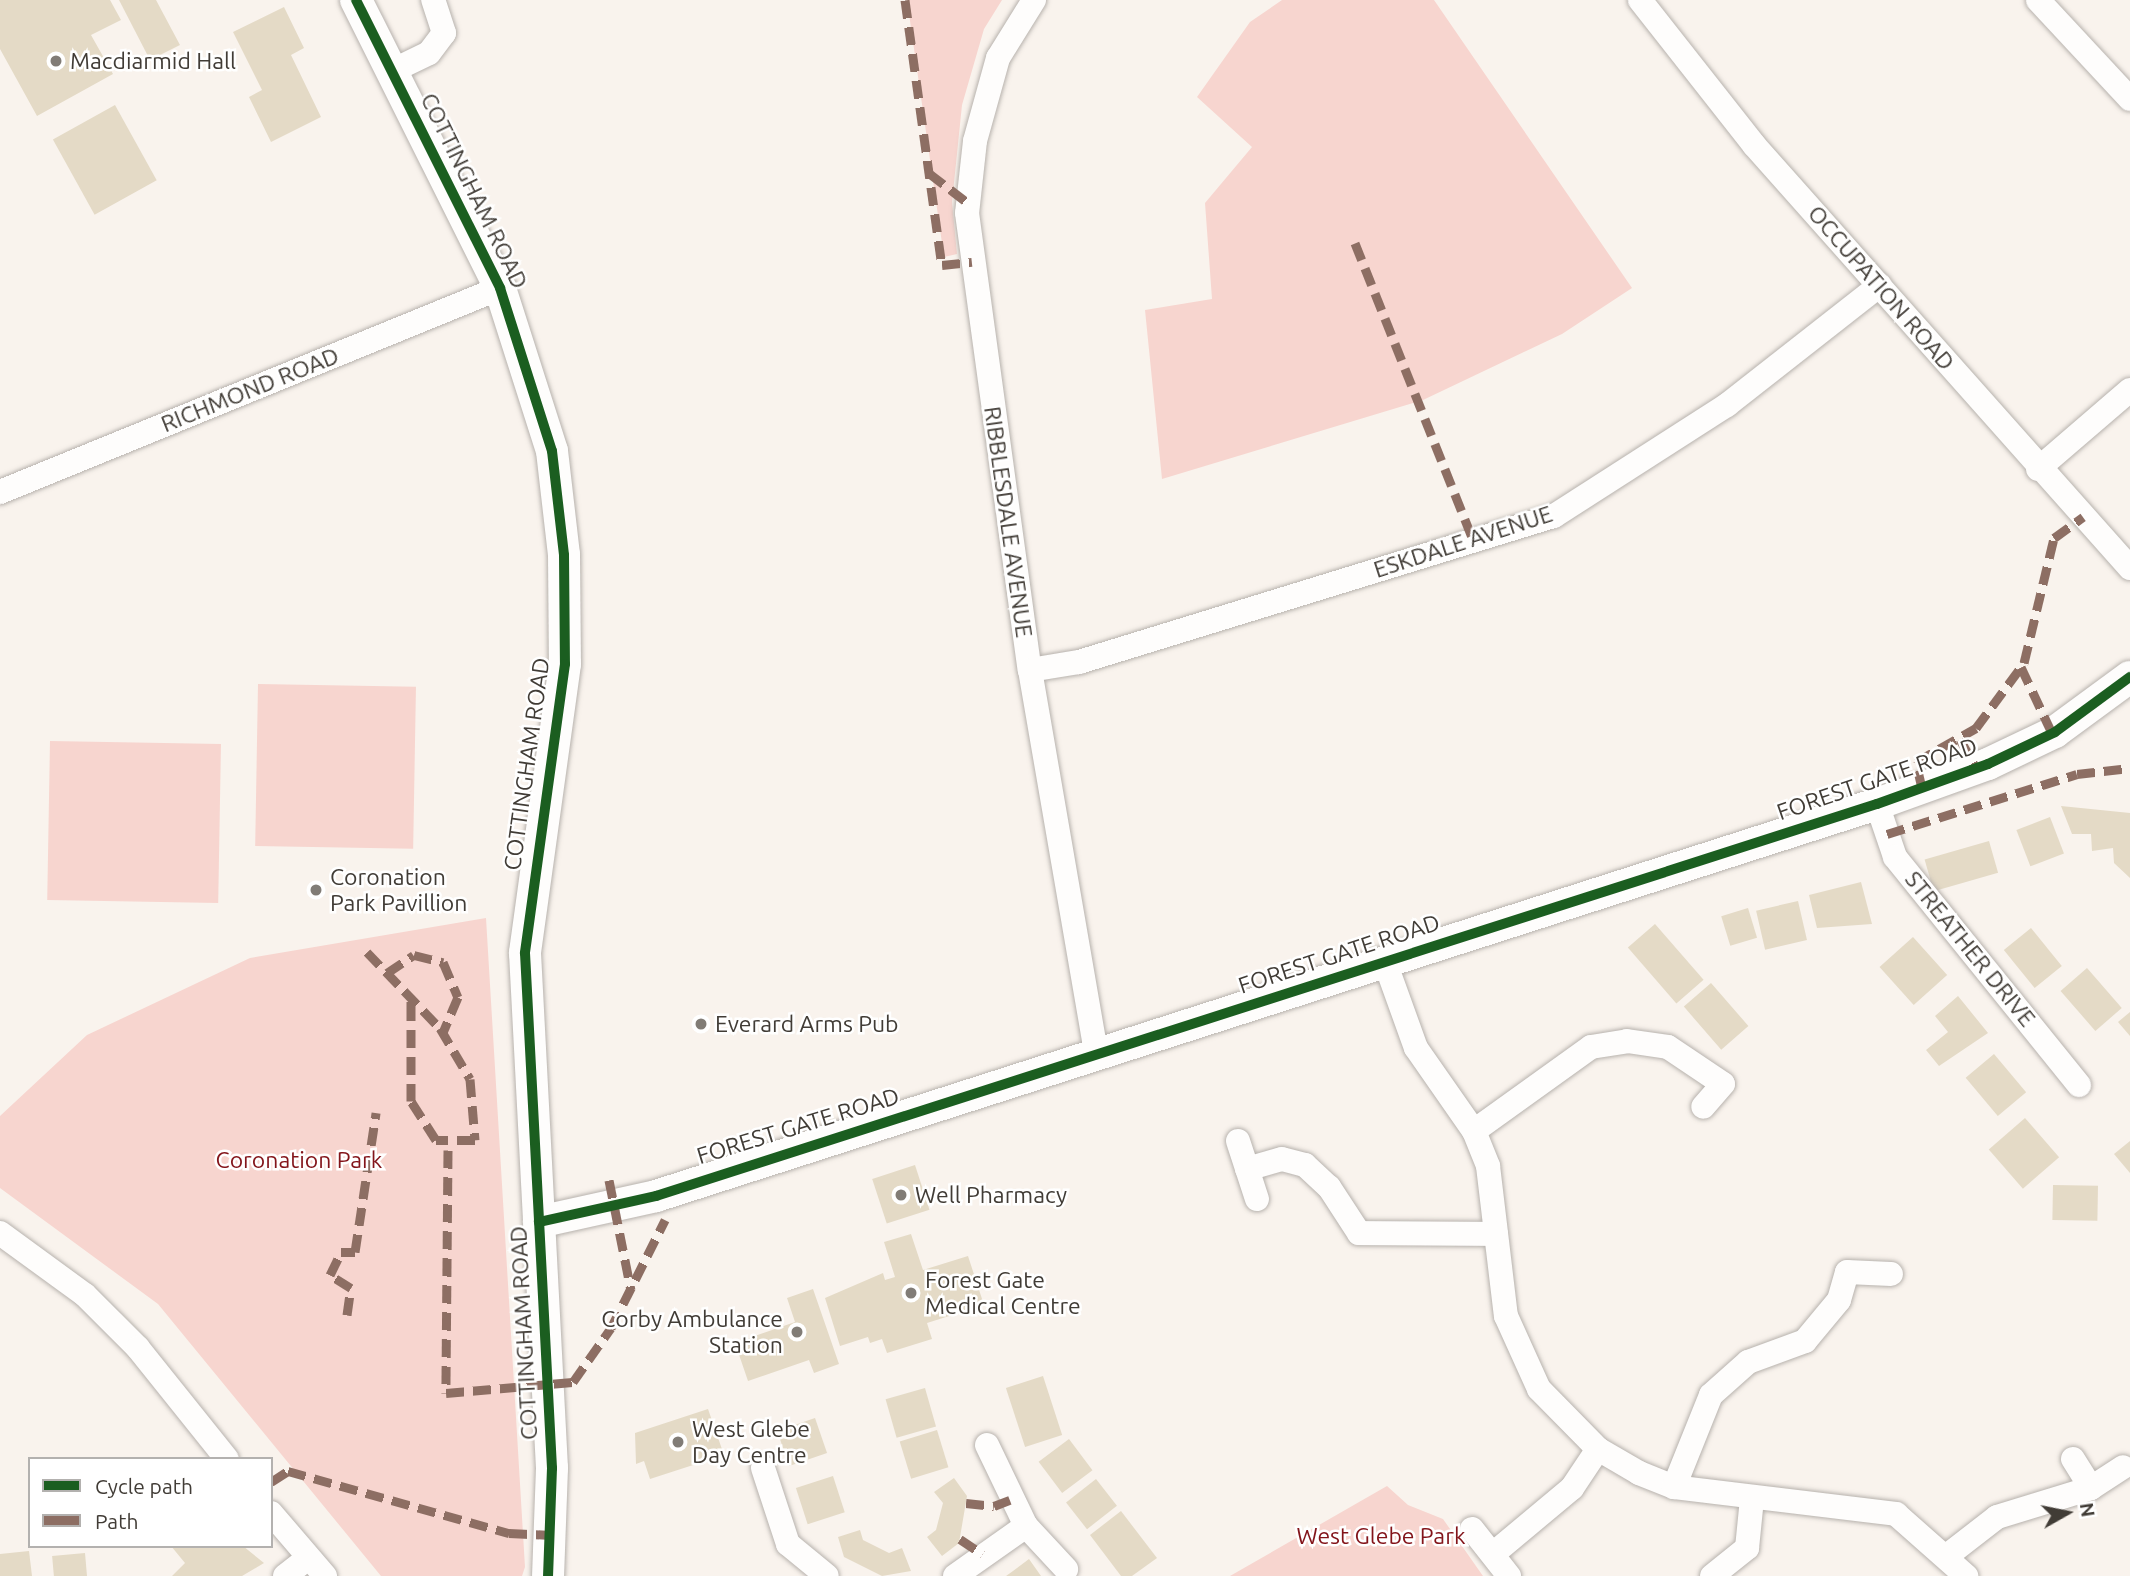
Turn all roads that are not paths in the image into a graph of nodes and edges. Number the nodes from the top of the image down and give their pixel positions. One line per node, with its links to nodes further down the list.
1 (356, 0): 6 (street, COTTINGHAM ROAD)
2 (433, 0): 6 (street)
3 (1034, 0): 14 (street, RIBBLESDALE AVENUE)
4 (1640, 0): 8 (street, OCCUPATION ROAD)
5 (2038, 0): 7 (street)
6 (392, 71): 9 (street, COTTINGHAM ROAD)
7 (2130, 99)
8 (1880, 285): 11 (street, OCCUPATION ROAD); 14 (street, ESKDALE AVENUE)
9 (500, 288): 12 (street, RICHMOND ROAD); 25 (street, COTTINGHAM ROAD)
10 (2130, 390): 11 (street)
11 (2038, 469): 13 (street, OCCUPATION ROAD)
12 (0, 492)
13 (2130, 568)
14 (1030, 670): 18 (street, RIBBLESDALE AVENUE)
15 (2130, 677): 16 (street, FOREST GATE ROAD)
16 (1877, 804): 17 (street, FOREST GATE ROAD); 19 (street, STREATHER DRIVE)
17 (1385, 962): 18 (street, FOREST GATE ROAD); 21 (street)
18 (1096, 1054): 25 (street, FOREST GATE ROAD)
19 (2079, 1085)
20 (1703, 1107): 21 (street)
21 (1474, 1131): 27 (street)
22 (1238, 1140): 23 (street)
23 (1247, 1169): 24 (street); 27 (street)
24 (1256, 1199)
25 (539, 1222): 47 (street, COTTINGHAM ROAD)
26 (0, 1233): 31 (street)
27 (1496, 1234): 30 (street)
28 (1891, 1274): 35 (street)
29 (987, 1445): 39 (street)
30 (1598, 1449): 35 (street); 41 (street)
31 (226, 1457)
32 (2073, 1459): 36 (street)
33 (2123, 1466): 36 (street)
34 (763, 1468): 48 (street)
35 (1674, 1488): 37 (street)
36 (2091, 1488): 42 (street)
37 (1752, 1499): 42 (street); 51 (street)
38 (273, 1515): 43 (street)
39 (1026, 1526): 44 (street); 49 (street)
40 (1472, 1529): 41 (street)
41 (1493, 1554): 50 (street)
42 (1948, 1555): 52 (street)
43 (308, 1558): 45 (street); 46 (street)
44 (1066, 1569)
45 (285, 1576)
46 (325, 1576)
47 (548, 1576)
48 (827, 1576)
49 (955, 1576)
50 (1508, 1576)
51 (1712, 1576)
52 (1966, 1576)

